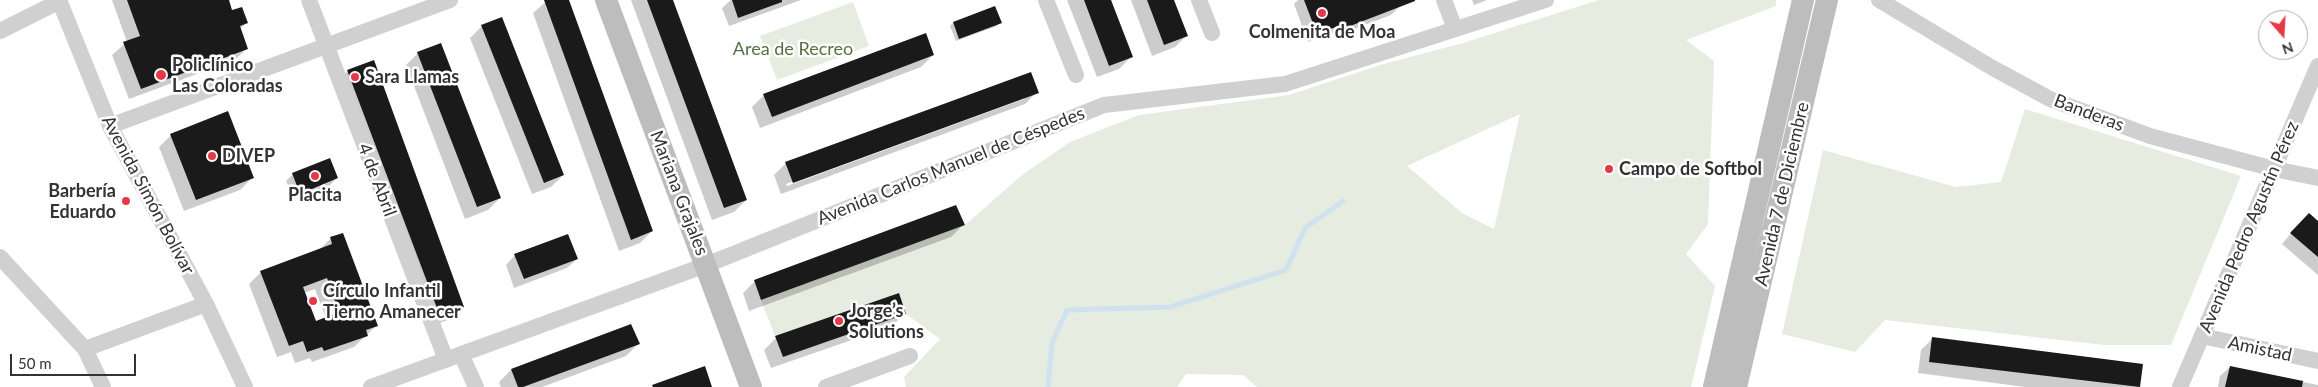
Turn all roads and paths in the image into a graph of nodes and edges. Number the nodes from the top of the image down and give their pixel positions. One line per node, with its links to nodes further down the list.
1 (60, 0): 13 (street); 18 (street, Avenida Simón Bolívar)
2 (309, 0): 15 (street, 4 de Abril)
3 (450, 0): 15 (street)
4 (606, 0): 22 (main road, Mariana Grajales)
5 (1046, 0): 17 (street)
6 (1199, 0): 14 (street)
7 (1444, 0): 12 (street)
8 (1546, 0): 12 (street, Avenida Carlos Manuel de Céspedes)
9 (1803, 0): 35 (main road, Avenida 7 de Diciembre)
10 (1827, 0): 36 (main road, Avenida 7 de Diciembre)
11 (1879, 0): 19 (street, Banderas)
12 (1455, 29): 22 (street, Avenida Carlos Manuel de Céspedes)
13 (0, 31)
14 (1212, 33)
15 (326, 46): 18 (street); 27 (street, 4 de Abril)
16 (2318, 66): 19 (street, Avenida Pedro Agustín Pérez)
17 (1076, 75)
18 (110, 126): 23 (street, Avenida Simón Bolívar)
19 (2274, 169): 20 (street, Banderas); 24 (street, Avenida Pedro Agustín Pérez)
20 (2318, 178)
21 (0, 257): 25 (street)
22 (706, 265): 27 (street, Avenida Carlos Manuel de Céspedes); 33 (main road, Mariana Grajales)
23 (206, 304): 25 (street); 30 (street, Avenida Simón Bolívar)
24 (2202, 336): 28 (street, Amistad); 37 (street, Avenida Pedro Agustín Pérez)
25 (85, 349): 29 (street)
26 (910, 356): 34 (street)
27 (453, 357): 31 (street, Avenida Carlos Manuel de Céspedes); 32 (street, 4 de Abril)
28 (2318, 361)
29 (103, 387)
30 (245, 387)
31 (371, 387)
32 (476, 387)
33 (751, 387)
34 (826, 387)
35 (1714, 387)
36 (1736, 387)
37 (2180, 387)

